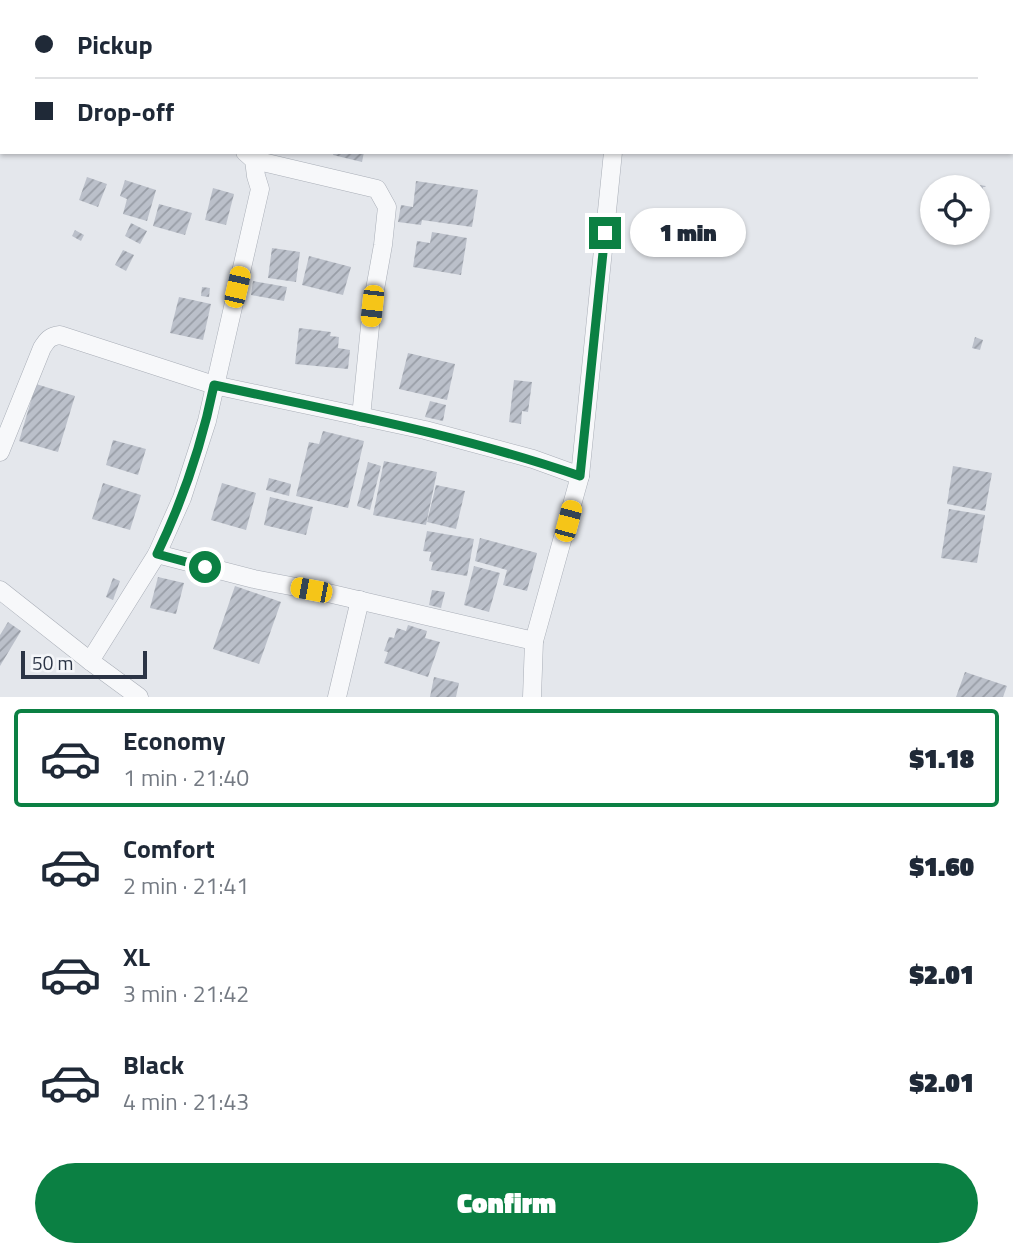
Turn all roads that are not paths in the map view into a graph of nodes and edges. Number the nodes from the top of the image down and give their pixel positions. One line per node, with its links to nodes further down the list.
1 (613, 154): 6 (street)
2 (250, 156): 3 (street); 4 (street)
3 (214, 385): 4 (street); 5 (street); 7 (street)
4 (361, 417): 6 (street)
5 (0, 452)
6 (580, 476): 10 (street)
7 (157, 554): 9 (street); 11 (street)
8 (0, 590): 11 (street)
9 (360, 600): 10 (street); 13 (street)
10 (534, 641): 14 (street)
11 (90, 662): 12 (street)
12 (139, 697)
13 (337, 697)
14 (532, 697)

